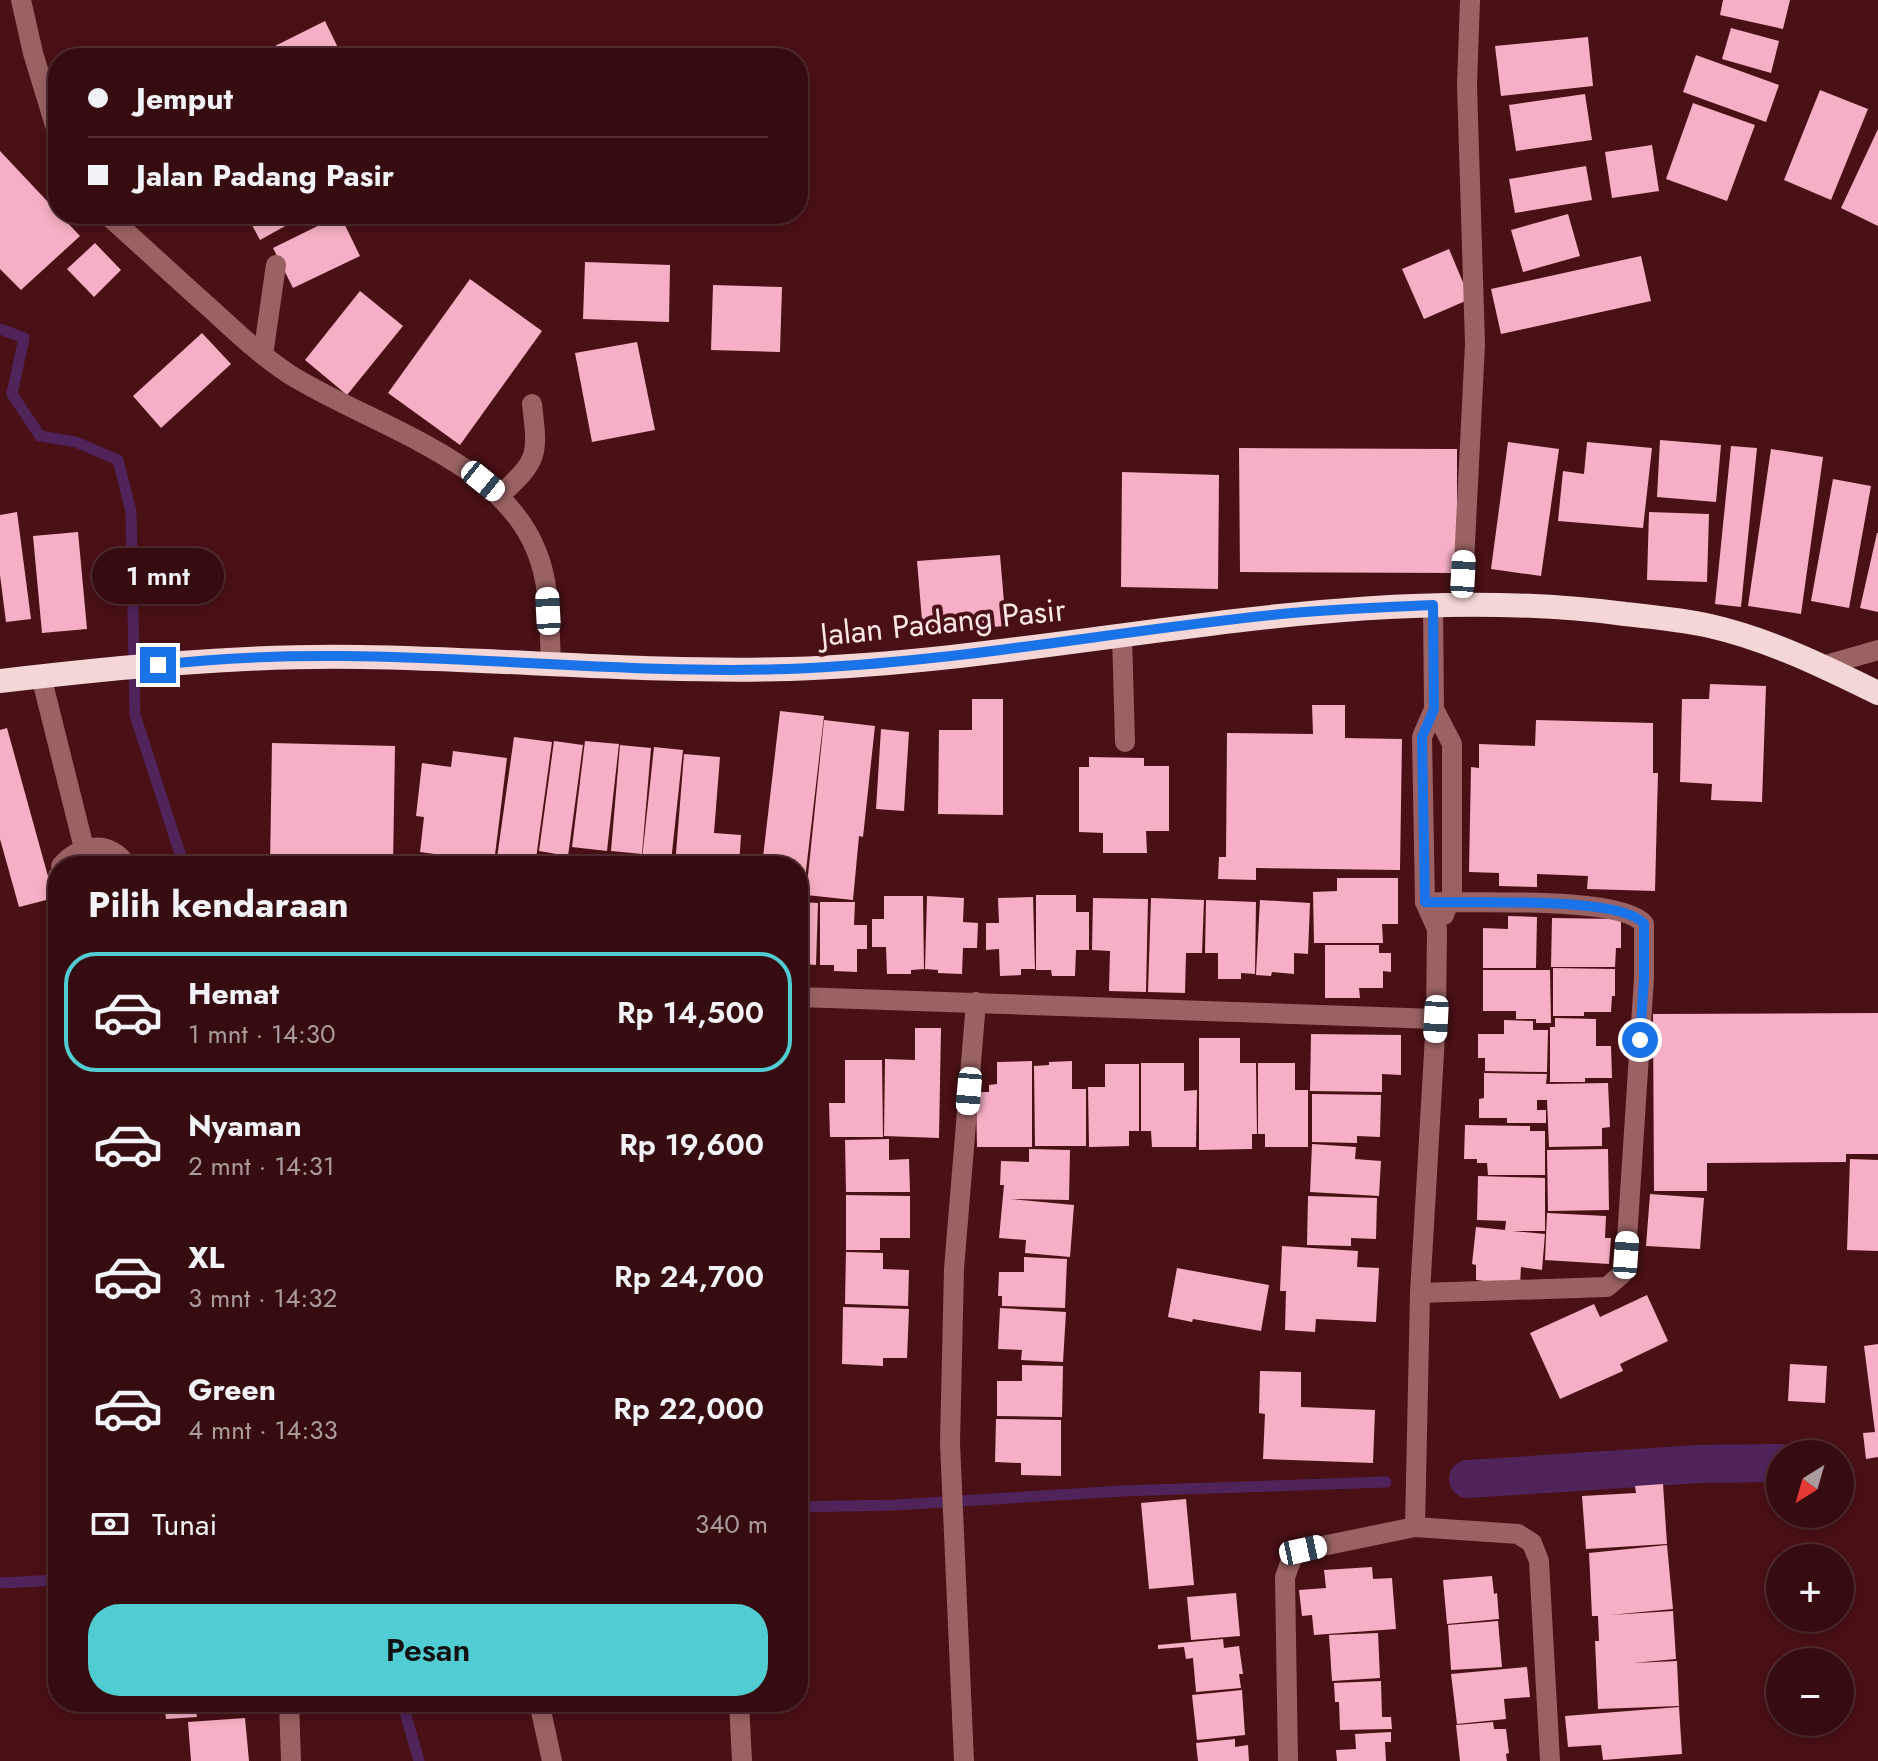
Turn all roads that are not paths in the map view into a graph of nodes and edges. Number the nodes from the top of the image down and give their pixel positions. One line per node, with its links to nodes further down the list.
1 (21, 0): 3 (street)
2 (1470, 0): 9 (street)
3 (48, 102)
4 (117, 224): 6 (street)
5 (276, 265): 6 (street)
6 (263, 355): 8 (street)
7 (532, 404): 8 (street)
8 (506, 500): 13 (street)
9 (1462, 603): 10 (highway, Jalan Padang Pasir); 14 (highway, Jalan Padang Pasir)
10 (1433, 605): 11 (highway, Jalan Padang Pasir); 18 (street)
11 (1122, 635): 13 (highway, Jalan Padang Pasir); 19 (street)
12 (1878, 650): 14 (street)
13 (551, 664): 15 (highway, Jalan Padang Pasir)
14 (1822, 666): 17 (highway, Jalan Padang Pasir)
15 (41, 676): 16 (highway, Jalan Padang Pasir); 20 (street)
16 (0, 681)
17 (1878, 693)
18 (1434, 709): 23 (street); 24 (street)
19 (1125, 742)
20 (84, 848): 21 (street); 22 (street)
21 (70, 856)
22 (118, 856)
23 (1425, 902): 24 (street); 25 (street)
24 (1450, 903): 25 (street); 29 (street)
25 (1437, 929): 28 (street)
26 (808, 997): 27 (street)
27 (976, 1002): 28 (street); 37 (street)
28 (1436, 1019): 29 (street)
29 (1420, 1293): 30 (street)
30 (1415, 1527): 38 (street); 39 (street)
31 (289, 1712): 34 (street)
32 (541, 1712): 35 (street)
33 (740, 1712): 36 (street)
34 (291, 1761)
35 (552, 1761)
36 (742, 1761)
37 (964, 1761)
38 (1288, 1761)
39 (1550, 1761)

